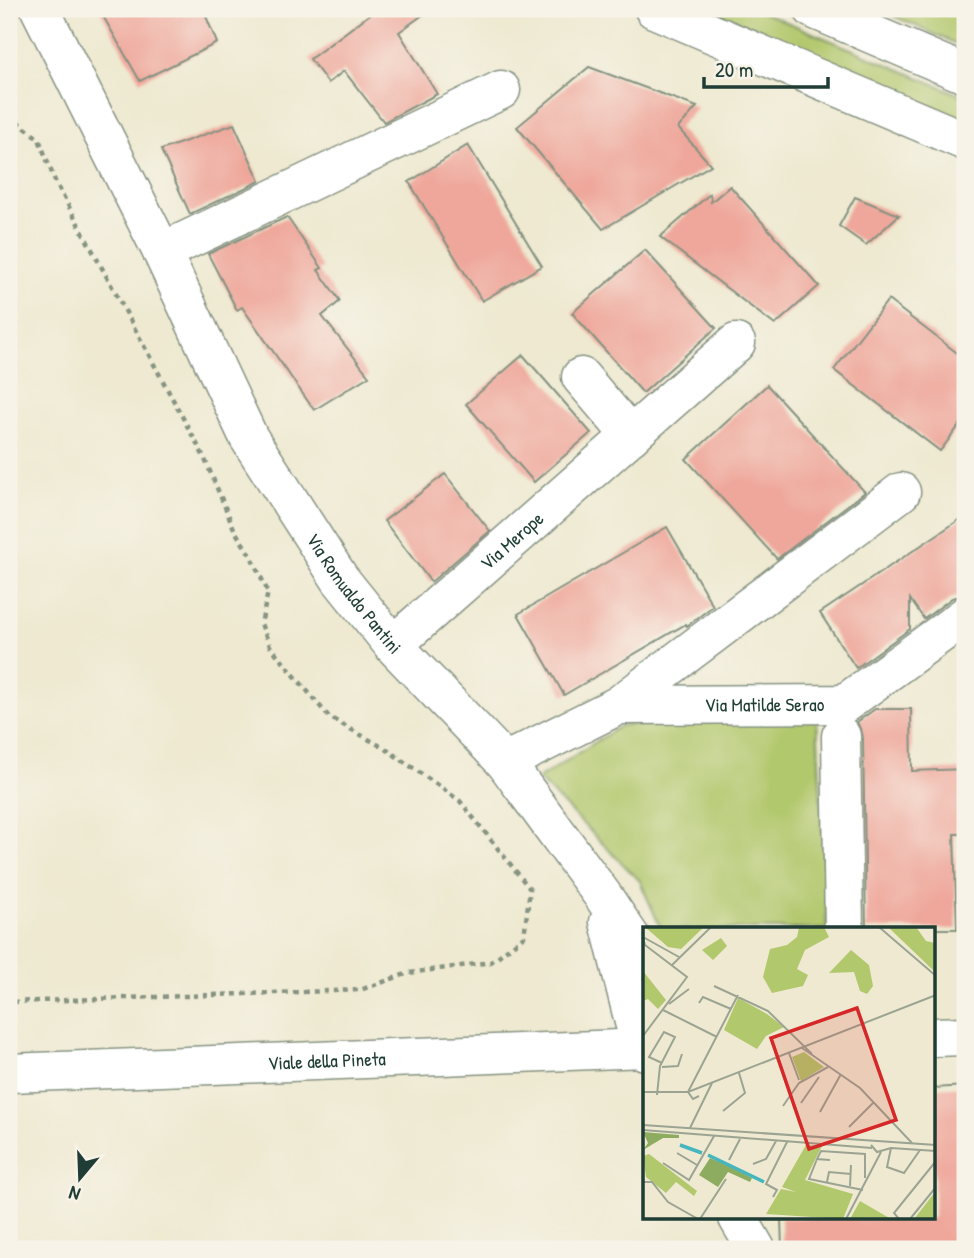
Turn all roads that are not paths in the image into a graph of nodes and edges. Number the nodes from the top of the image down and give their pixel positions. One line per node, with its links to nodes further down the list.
1 (40, 9): 7 (street, Via Romualdo Pantini)
2 (654, 9): 6 (street)
3 (813, 9): 4 (street)
4 (965, 74)
5 (501, 90): 7 (street)
6 (965, 141)
7 (162, 252): 13 (street, Via Romualdo Pantini)
8 (736, 343): 10 (street, Via Merope)
9 (581, 377): 10 (street)
10 (631, 436): 13 (street, Via Merope)
11 (901, 492): 14 (street, Via Matilde Serao)
12 (965, 616): 14 (street, Via Matilde Serao)
13 (393, 645): 16 (street, Via Romualdo Pantini)
14 (620, 705): 16 (street, Via Matilde Serao)
15 (841, 736): 18 (street)
16 (505, 762): 17 (street, Via Romualdo Pantini)
17 (603, 896): 19 (street, Via Romualdo Pantini); 22 (street, Via Romualdo Pantini)
18 (844, 927)
19 (643, 956)
20 (965, 1036): 21 (street)
21 (936, 1037)
22 (643, 1044)
23 (643, 1049): 24 (street, Viale della Pineta)
24 (9, 1073)
25 (739, 1220): 26 (street)
26 (756, 1249)

